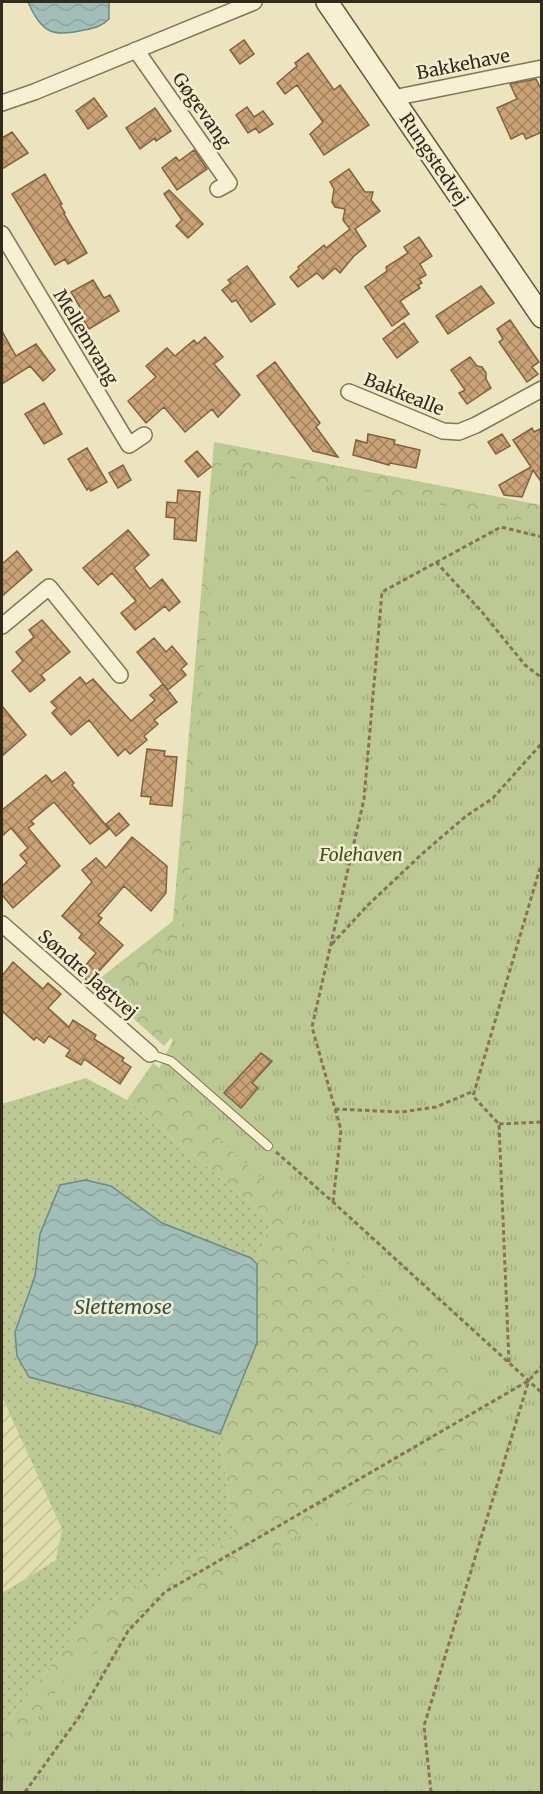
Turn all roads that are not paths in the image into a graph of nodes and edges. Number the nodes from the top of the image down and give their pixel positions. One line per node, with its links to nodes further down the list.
1 (254, 2): 3 (street)
2 (327, 2): 5 (main road, Rungstedvej)
3 (136, 50): 6 (street); 7 (street, Gøgevang)
4 (542, 68): 5 (street, Bakkehave)
5 (393, 98): 9 (main road, Rungstedvej)
6 (2, 103)
7 (219, 189)
8 (2, 234): 12 (street, Mellemvang)
9 (542, 317)
10 (542, 389): 11 (street, Bakkealle)
11 (349, 392)
12 (144, 435)
13 (2, 626): 14 (street)
14 (120, 675)
15 (2, 924): 16 (street, Søndre Jagtvej)
16 (150, 1054): 17 (lane)
17 (268, 1146)

